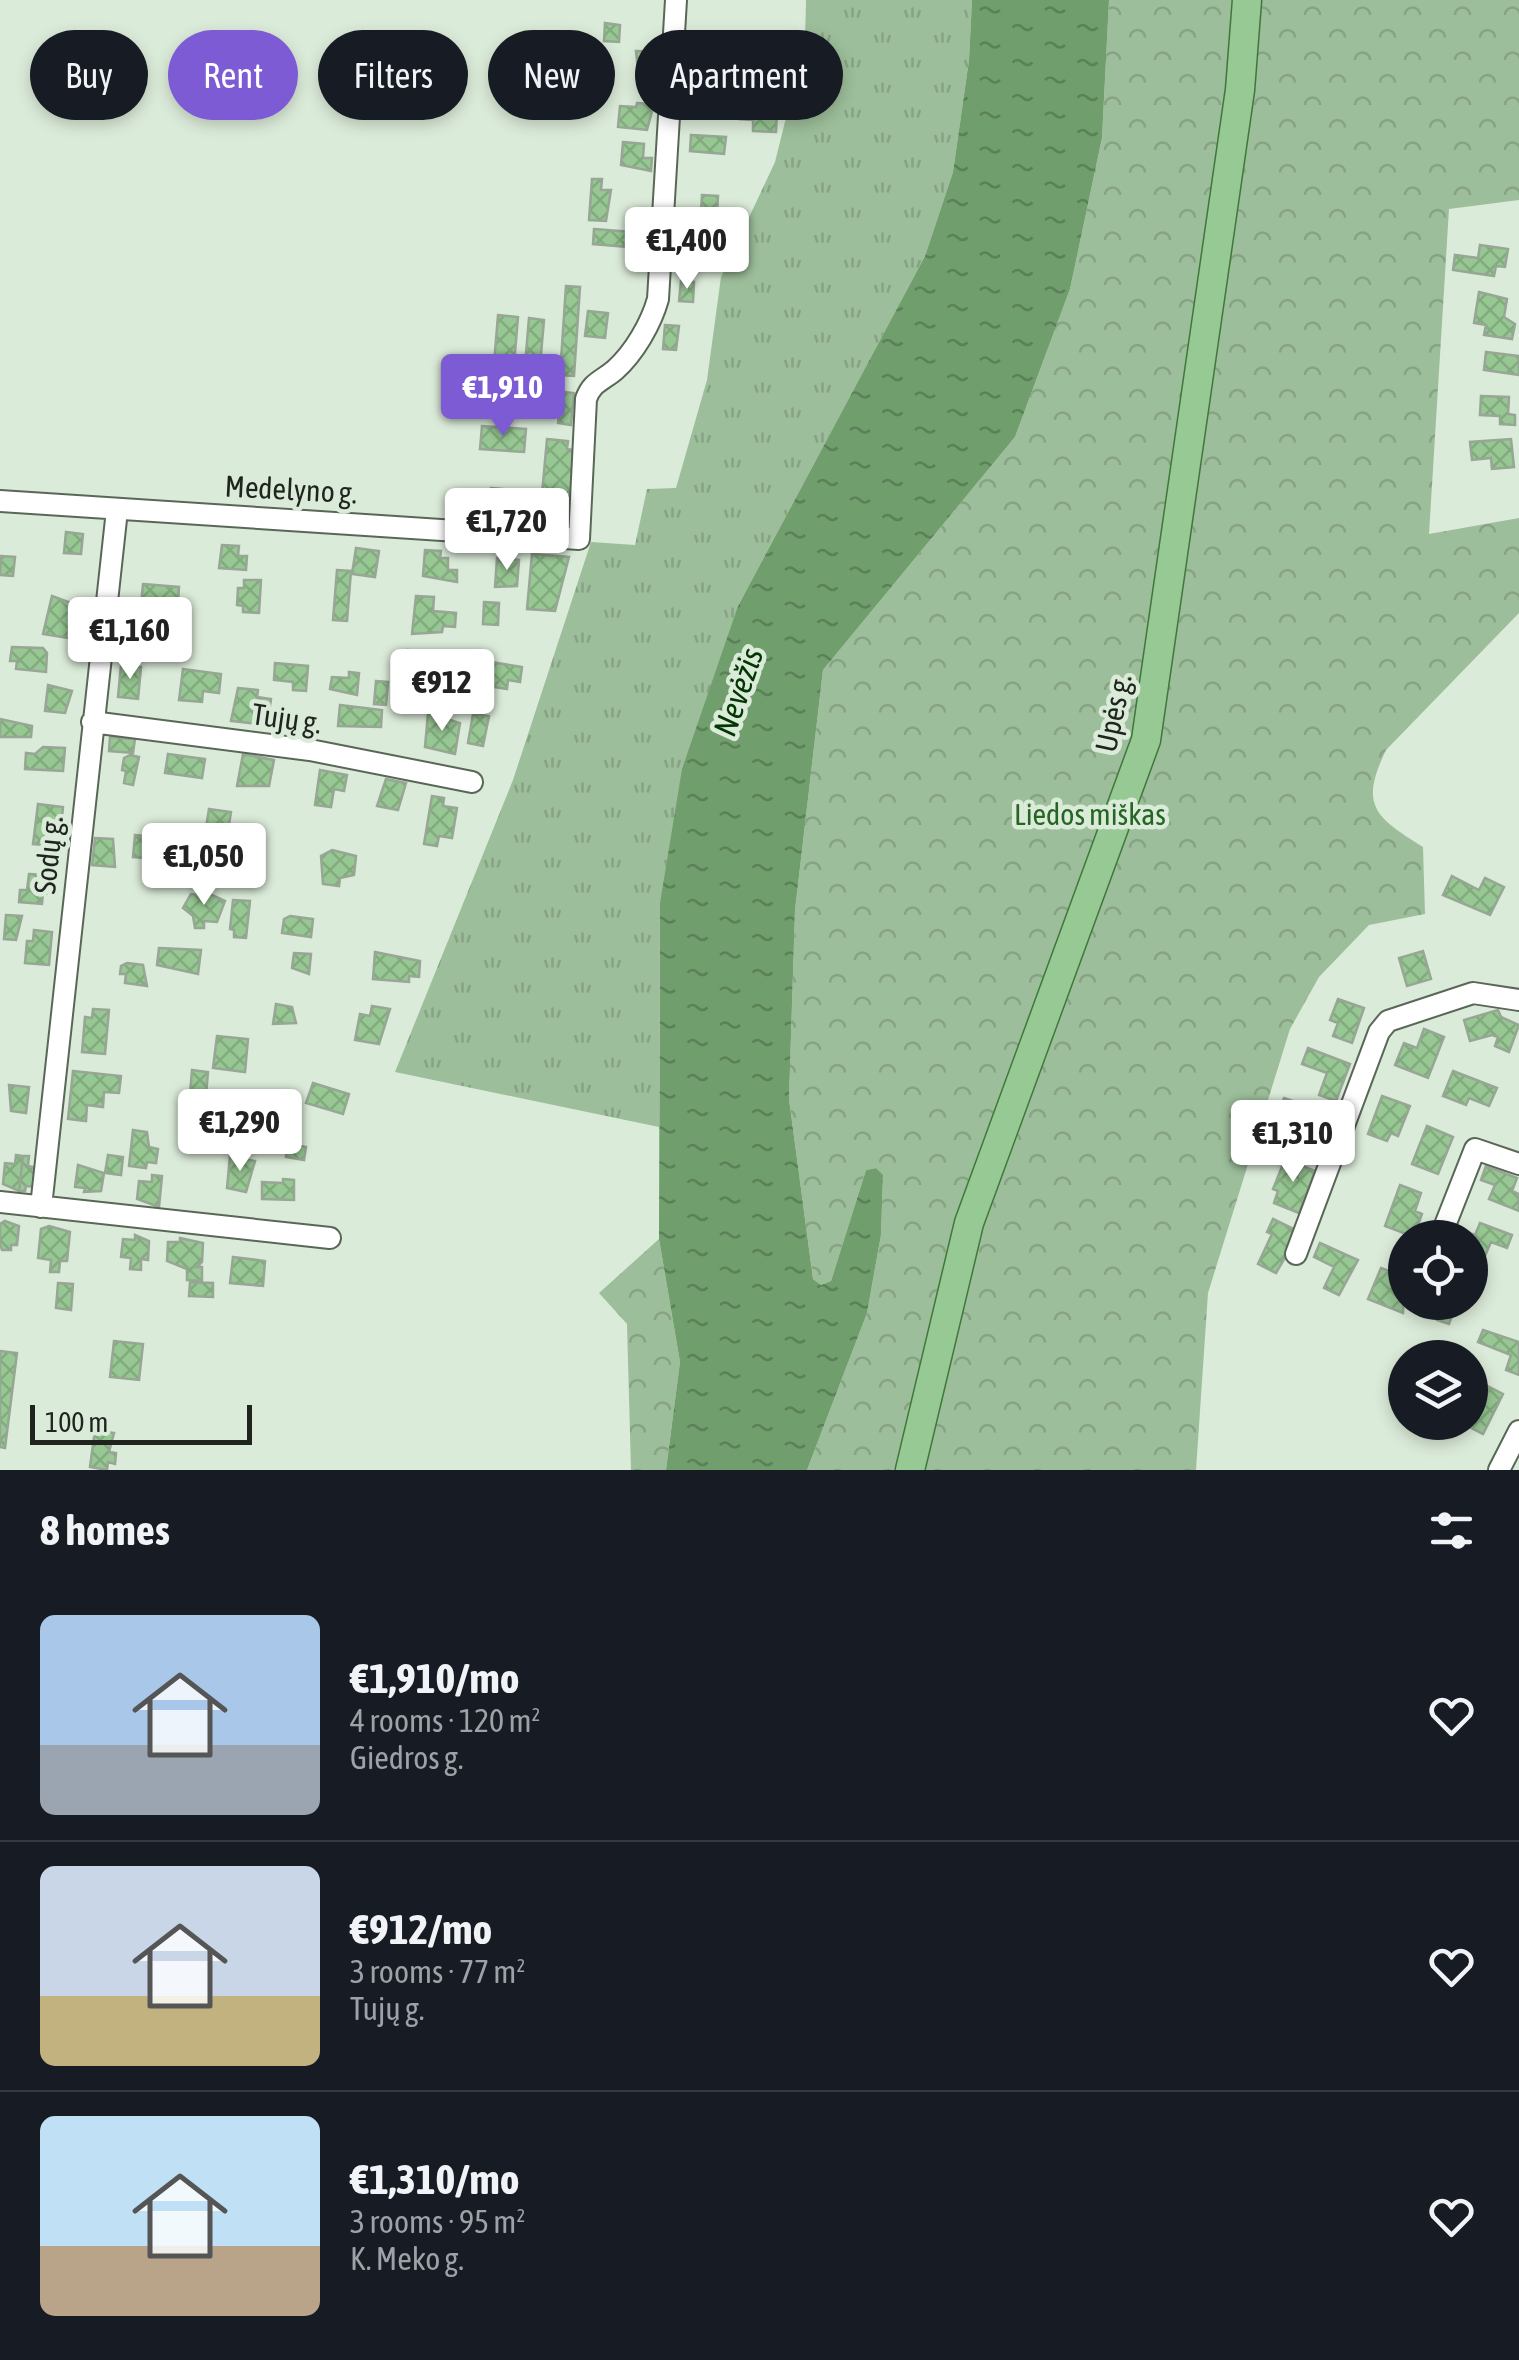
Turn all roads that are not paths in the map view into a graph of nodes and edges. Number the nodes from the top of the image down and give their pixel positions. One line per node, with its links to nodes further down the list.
1 (676, 0): 4 (street, Medelyno g.)
2 (1247, 0): 15 (main road, Upės g.)
3 (0, 501): 4 (street, Medelyno g.)
4 (116, 510): 5 (street, Sodų g.)
5 (92, 722): 6 (street, Tujų g.); 10 (street, Sodų g.)
6 (472, 782)
7 (1519, 1000): 13 (street)
8 (1519, 1164): 11 (street)
9 (0, 1202): 10 (street)
10 (41, 1207): 12 (street)
11 (1447, 1220)
12 (330, 1238)
13 (1296, 1254)
14 (1519, 1431): 16 (street)
15 (910, 1470)
16 (1499, 1470)

